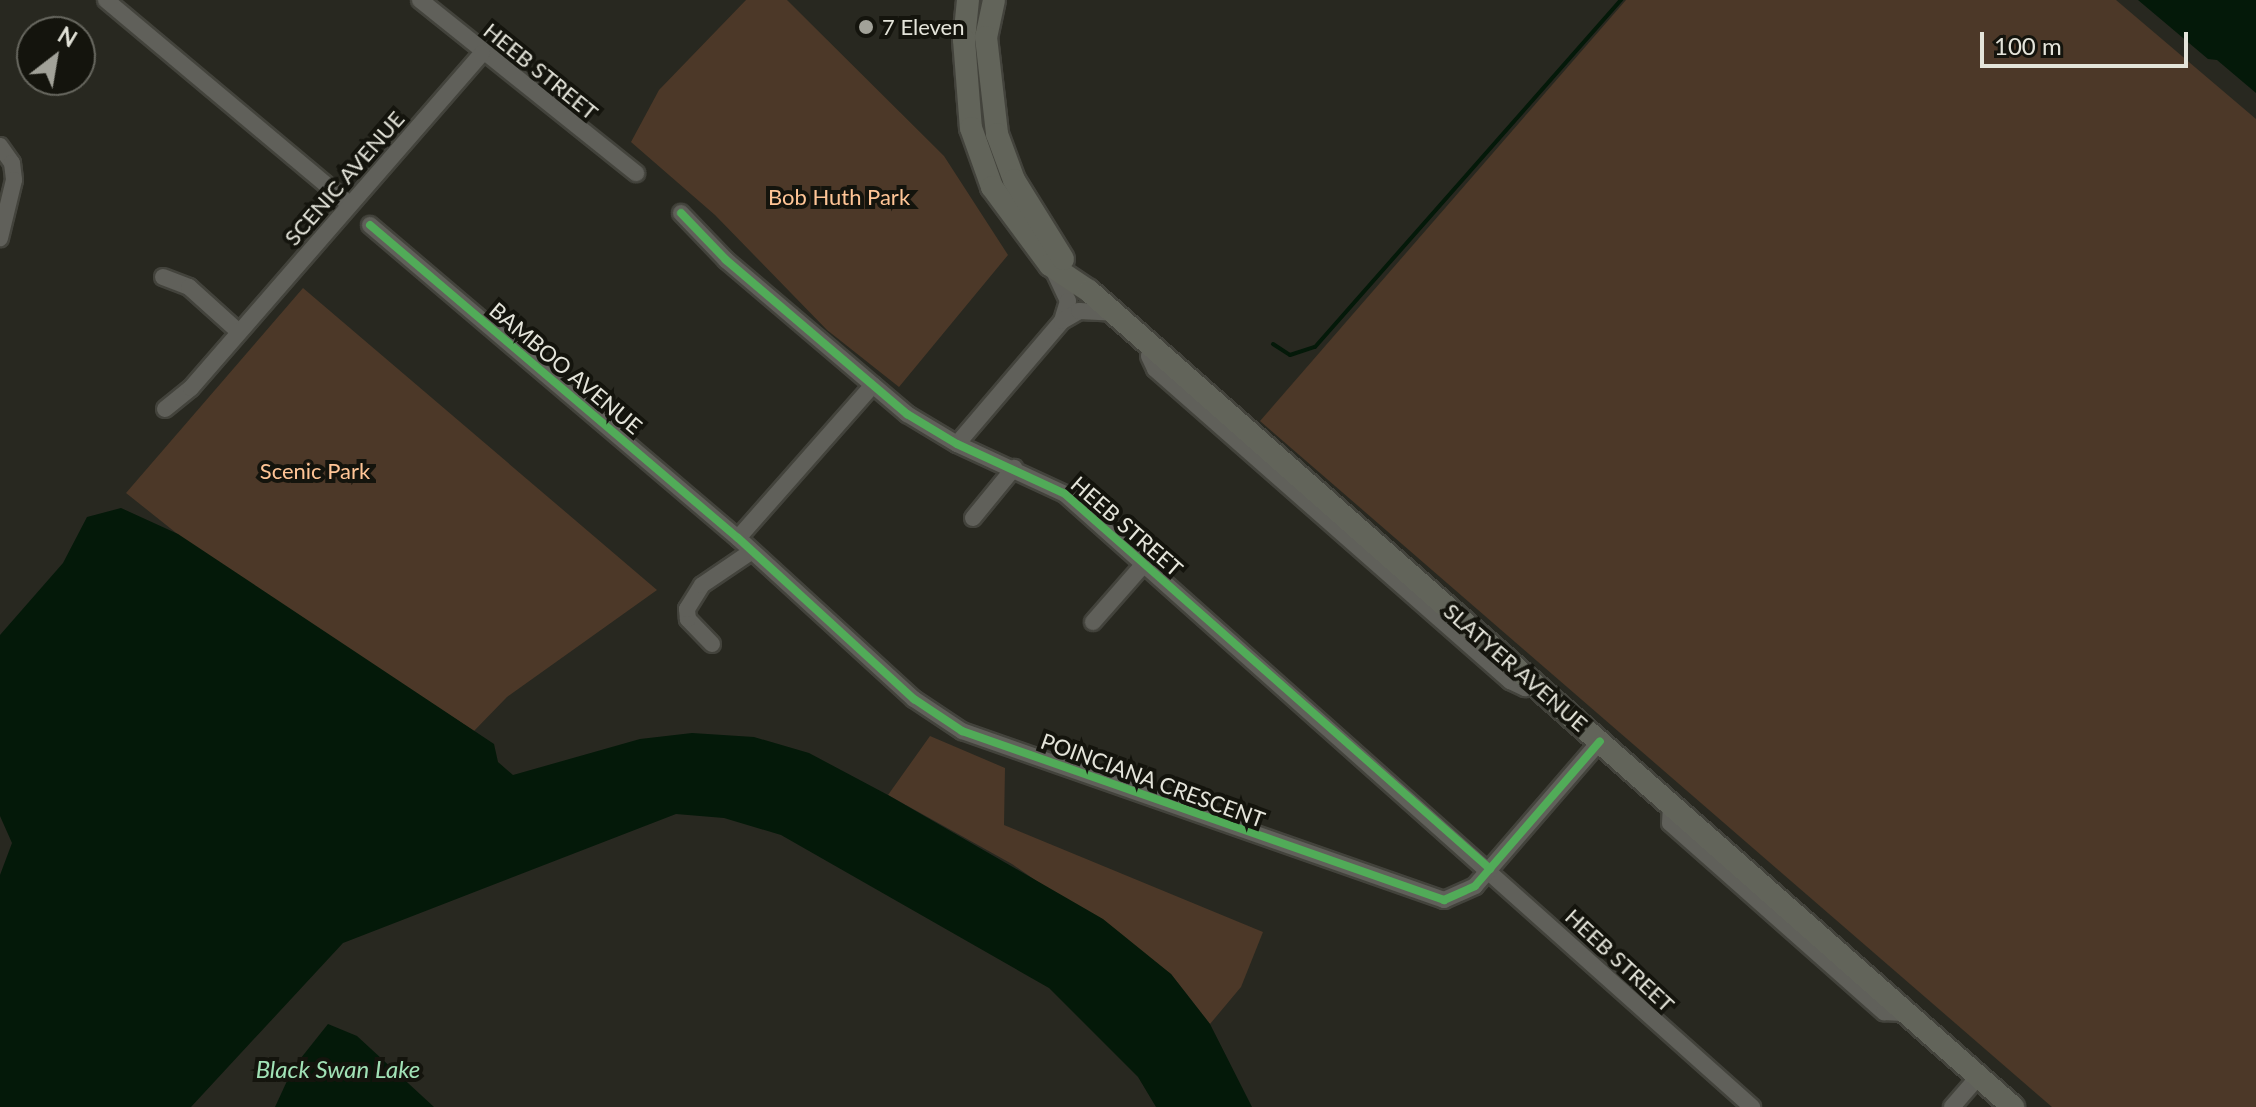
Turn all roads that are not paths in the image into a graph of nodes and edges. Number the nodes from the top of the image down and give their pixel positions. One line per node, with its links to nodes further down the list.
1 (106, 0): 8 (street)
2 (968, 0): 12 (main road, SLATYER AVENUE)
3 (994, 0): 14 (main road, SLATYER AVENUE)
4 (428, 2): 5 (street, HEEB STREET)
5 (482, 53): 7 (street, HEEB STREET); 8 (street, SCENIC AVENUE)
6 (0, 146): 11 (street)
7 (636, 173)
8 (349, 204): 17 (street, SCENIC AVENUE)
9 (681, 213): 18 (street, HEEB STREET)
10 (370, 225): 23 (street, BAMBOO AVENUE)
11 (0, 238)
12 (1050, 265): 14 (main road, SLATYER AVENUE); 16 (street)
13 (163, 277): 17 (street)
14 (1089, 291): 15 (main road, SLATYER AVENUE)
15 (1114, 313): 16 (street); 28 (main road, SLATYER AVENUE)
16 (1062, 321): 20 (street)
17 (239, 332): 19 (street, SCENIC AVENUE)
18 (873, 385): 20 (street, HEEB STREET); 23 (street)
19 (165, 409)
20 (957, 444): 21 (street, HEEB STREET)
21 (1014, 468): 22 (street); 25 (street, HEEB STREET)
22 (973, 518)
23 (738, 538): 24 (street, POINCIANA CRESCENT)
24 (752, 551): 27 (street); 29 (street, POINCIANA CRESCENT)
25 (1144, 564): 26 (street); 29 (street, HEEB STREET)
26 (1093, 622)
27 (712, 644)
28 (1600, 741): 29 (street, POINCIANA CRESCENT); 30 (main road, SLATYER AVENUE)
29 (1490, 869): 31 (street, HEEB STREET)
30 (1978, 1077): 32 (street); 33 (main road, SLATYER AVENUE)
31 (1752, 1107)
32 (1952, 1107)
33 (2013, 1107)

